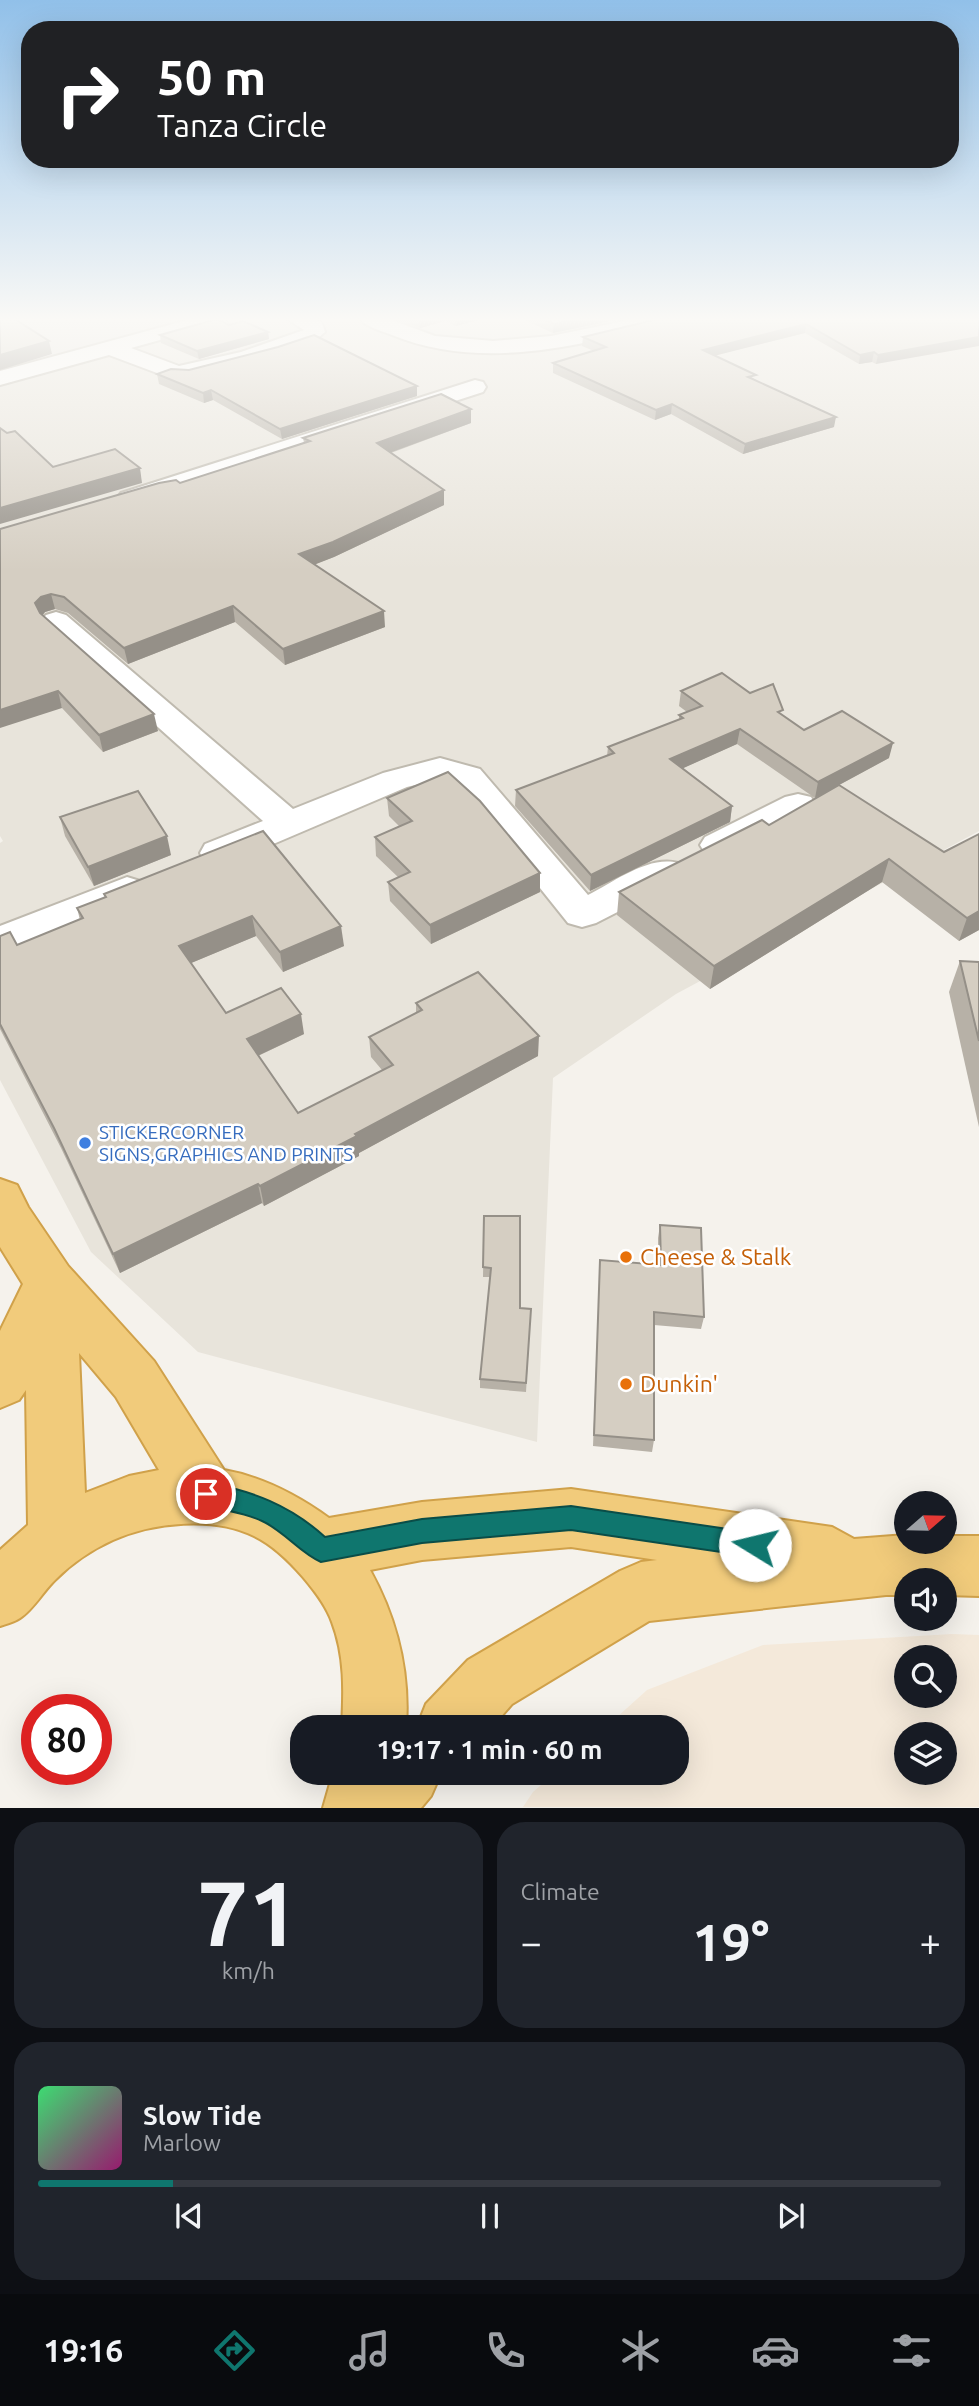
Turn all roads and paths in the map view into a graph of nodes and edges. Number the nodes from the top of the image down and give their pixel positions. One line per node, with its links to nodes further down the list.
1 (427, 402): 2 (street)
2 (113, 503)
3 (56, 621): 5 (street)
4 (798, 805): 5 (street)
5 (290, 825): 6 (street)
6 (0, 942)
7 (0, 1199): 8 (highway)
8 (50, 1282): 9 (highway); 10 (highway); 11 (highway)
9 (0, 1382)
10 (206, 1494): 11 (highway); 12 (highway)
11 (58, 1539): 15 (highway)
12 (321, 1549): 13 (highway); 16 (highway)
13 (886, 1565): 14 (highway); 17 (highway)
14 (979, 1566)
15 (0, 1596)
16 (374, 1715)
17 (460, 1715)
18 (363, 1785): 20 (highway)
19 (397, 1785): 21 (highway)
20 (356, 1808)
21 (376, 1808)

